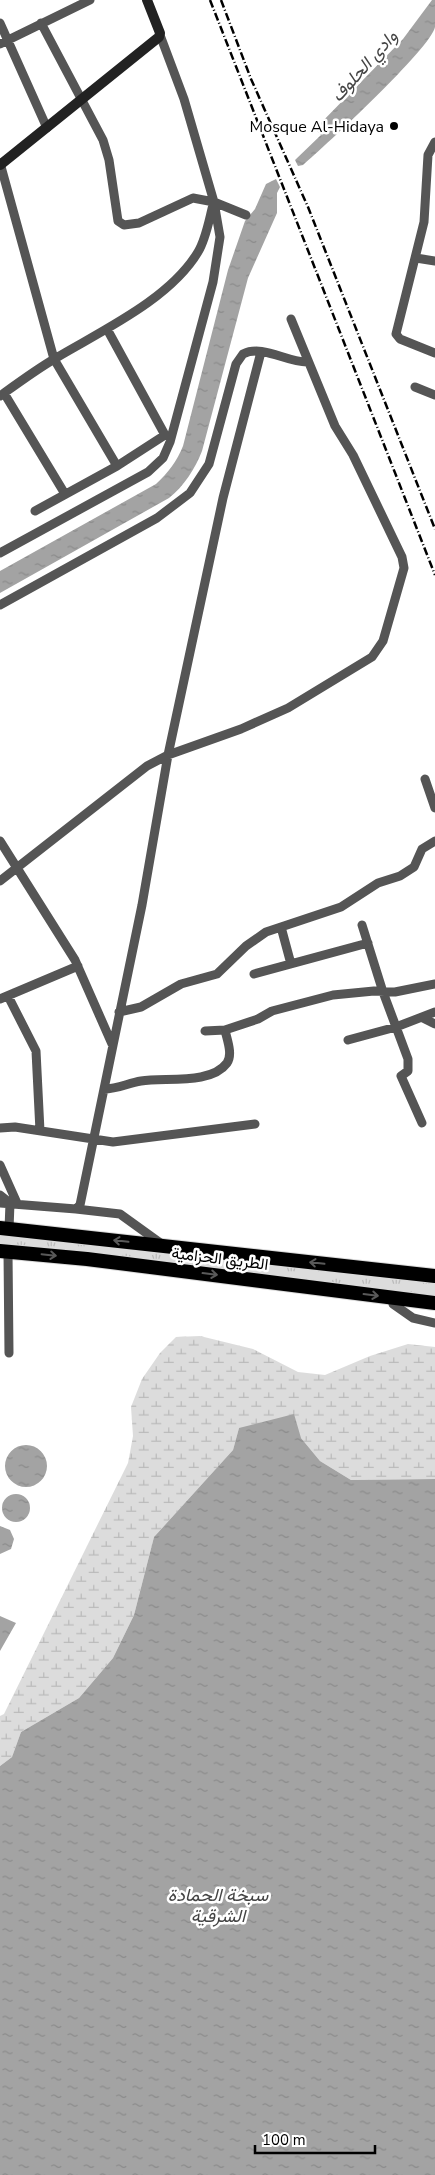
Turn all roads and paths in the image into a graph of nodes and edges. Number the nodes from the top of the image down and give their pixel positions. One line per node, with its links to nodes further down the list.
1 (90, 0): 3 (street)
2 (147, 0): 5 (main road)
3 (41, 23): 6 (street); 7 (street)
4 (0, 24): 6 (street)
5 (160, 35): 7 (main road); 11 (street)
6 (3, 42): 8 (street)
7 (81, 99): 8 (main road); 11 (street)
8 (47, 128): 10 (main road)
9 (435, 142): 15 (street)
10 (0, 164): 21 (street)
11 (214, 202): 12 (street); 13 (street); 14 (street)
12 (246, 215)
13 (199, 250): 14 (street); 18 (street)
14 (218, 251): 29 (street)
15 (416, 258): 16 (street); 20 (street)
16 (435, 261)
17 (291, 319): 22 (street)
18 (107, 329): 21 (street); 26 (street)
19 (261, 352): 22 (street); 30 (street); 31 (street)
20 (435, 353)
21 (54, 359): 24 (street); 26 (street)
22 (308, 362): 31 (street)
23 (415, 387): 25 (street)
24 (2, 395): 27 (street)
25 (435, 395)
26 (117, 466): 27 (street)
27 (64, 494): 28 (street)
28 (35, 511)
29 (0, 553)
30 (0, 605)
31 (168, 755): 36 (street); 47 (street)
32 (425, 779): 33 (street)
33 (435, 808)
34 (435, 840): 39 (street)
35 (0, 841): 36 (street)
36 (17, 868): 37 (street); 42 (street)
37 (0, 881)
38 (362, 925): 40 (street)
39 (281, 927): 41 (street); 47 (street)
40 (368, 943): 41 (street); 45 (street)
41 (291, 964): 43 (street)
42 (78, 966): 46 (street); 55 (street)
43 (254, 974)
44 (435, 984): 45 (street)
45 (383, 992): 51 (street); 52 (street)
46 (4, 998): 60 (street)
47 (119, 1012): 55 (street)
48 (435, 1012): 49 (street)
49 (423, 1018): 50 (street); 51 (street)
50 (435, 1024)
51 (396, 1027): 54 (street); 57 (street)
52 (225, 1030): 53 (street); 56 (street)
53 (205, 1031)
54 (348, 1040)
55 (112, 1044): 56 (street)
56 (104, 1089): 61 (street)
57 (422, 1123)
58 (254, 1124): 61 (street)
59 (0, 1128): 60 (street)
60 (40, 1131): 61 (street)
61 (94, 1140): 66 (street)
62 (0, 1165): 65 (street)
63 (0, 1195): 65 (street)
64 (0, 1203): 65 (street)
65 (13, 1203): 66 (street); 67 (street)
66 (76, 1209): 68 (street)
67 (5, 1228): 68 (highway, الطريق الحزامية, one-way to 67)
68 (164, 1246): 70 (highway, الطريق الحزامية, one-way to 68)
69 (4, 1252): 71 (highway, الطريق الحزامية, one-way to 71); 74 (street)
70 (435, 1276)
71 (392, 1298): 72 (highway, الطريق الحزامية); 73 (street)
72 (435, 1303)
73 (435, 1323)
74 (9, 1353)

